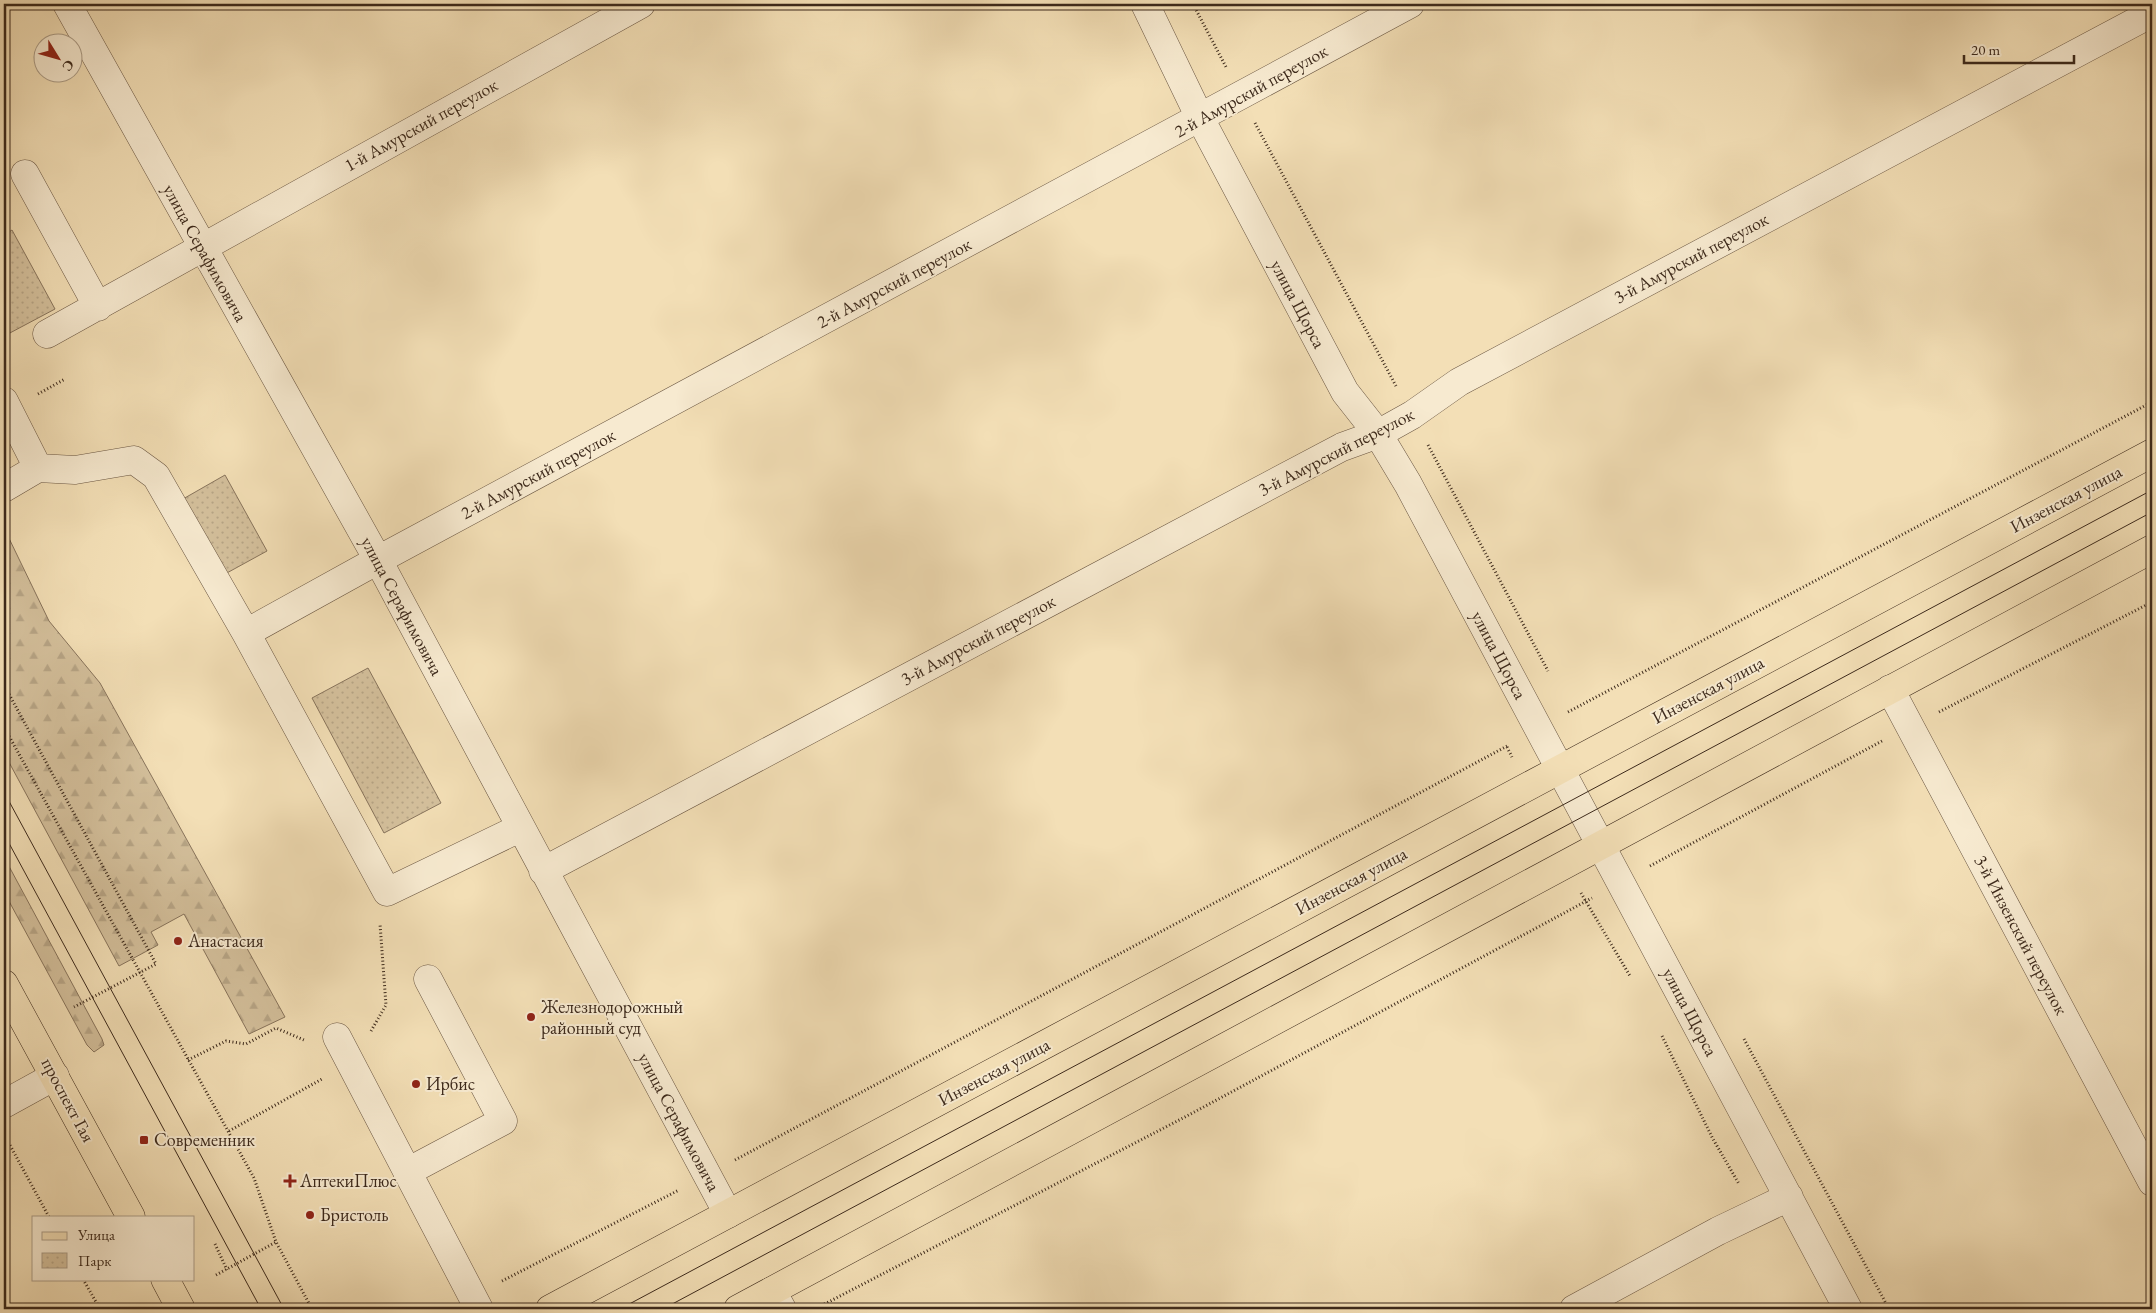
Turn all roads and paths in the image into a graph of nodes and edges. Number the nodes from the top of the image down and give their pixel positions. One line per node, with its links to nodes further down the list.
1 (67, 4): 10 (street, улица Серафимовича)
2 (641, 4): 10 (street, 1-й Амурский переулок)
3 (1145, 4): 8 (street, улица Щорса)
4 (1193, 4): 7 (path)
5 (1410, 4): 7 (street, 2-й Амурский переулок)
6 (2152, 13): 15 (street, 3-й Амурский переулок)
7 (1241, 96): 8 (street, 2-й Амурский переулок); 15 (path)
8 (1200, 118): 16 (street, улица Щорса); 21 (street, 2-й Амурский переулок)
9 (25, 174): 11 (street)
10 (202, 249): 11 (street, 1-й Амурский переулок); 21 (street, улица Серафимовича)
11 (98, 307): 12 (street, 1-й Амурский переулок)
12 (47, 334)
13 (4, 401): 18 (street)
14 (2152, 402): 26 (path)
15 (1412, 415): 16 (street, 3-й Амурский переулок); 23 (path)
16 (1378, 434): 29 (street, улица Щорса); 32 (street, 3-й Амурский переулок)
17 (2152, 453): 29 (main road, Инзенская улица)
18 (38, 468): 19 (street); 22 (street)
19 (4, 488)
20 (2152, 549): 25 (main road)
21 (378, 560): 22 (street, 2-й Амурский переулок); 30 (street, улица Серафимовича)
22 (246, 633): 30 (street)
23 (1551, 676)
24 (4, 685): 36 (path)
25 (1890, 689): 31 (main road); 50 (street, 3-й Инзенский переулок)
26 (1564, 703)
27 (4, 727): 36 (path)
28 (1507, 747): 49 (path)
29 (1560, 770): 31 (street, улица Щорса); 53 (main road, Инзенская улица)
30 (520, 828): 32 (street, улица Серафимовича)
31 (1600, 844): 51 (street, улица Щорса); 62 (main road)
32 (543, 871): 49 (street, улица Серафимовича)
33 (1580, 889): 35 (path)
34 (1594, 897): 35 (path)
35 (1586, 902): 37 (path); 69 (path)
36 (140, 972): 40 (path); 43 (path)
37 (1632, 978)
38 (428, 979): 48 (street)
39 (4, 984): 44 (main road, проспект Гая)
40 (74, 1007)
41 (1659, 1029): 52 (path)
42 (337, 1037): 43 (path); 48 (street)
43 (188, 1060): 56 (path)
44 (55, 1076): 45 (street); 55 (main road, проспект Гая)
45 (4, 1104)
46 (4, 1135): 54 (path)
47 (1807, 1154): 72 (path)
48 (407, 1172): 63 (street)
49 (708, 1175): 53 (street, улица Серафимовича); 63 (path)
50 (2152, 1182)
51 (1789, 1197): 52 (street); 71 (street, улица Щорса)
52 (1756, 1213): 70 (street)
53 (728, 1214): 67 (main road, Инзенская улица)
54 (48, 1216)
55 (130, 1216)
56 (276, 1242): 58 (path); 66 (path)
57 (215, 1244): 58 (path)
58 (227, 1270): 59 (path)
59 (216, 1274)
60 (84, 1280): 64 (path)
61 (166, 1280): 65 (main road)
62 (777, 1300): 68 (main road)
63 (476, 1303)
64 (100, 1309)
65 (181, 1309)
66 (312, 1309)
67 (550, 1309)
68 (738, 1309)
69 (814, 1309)
70 (1574, 1309)
71 (1848, 1309)
72 (1889, 1309)

